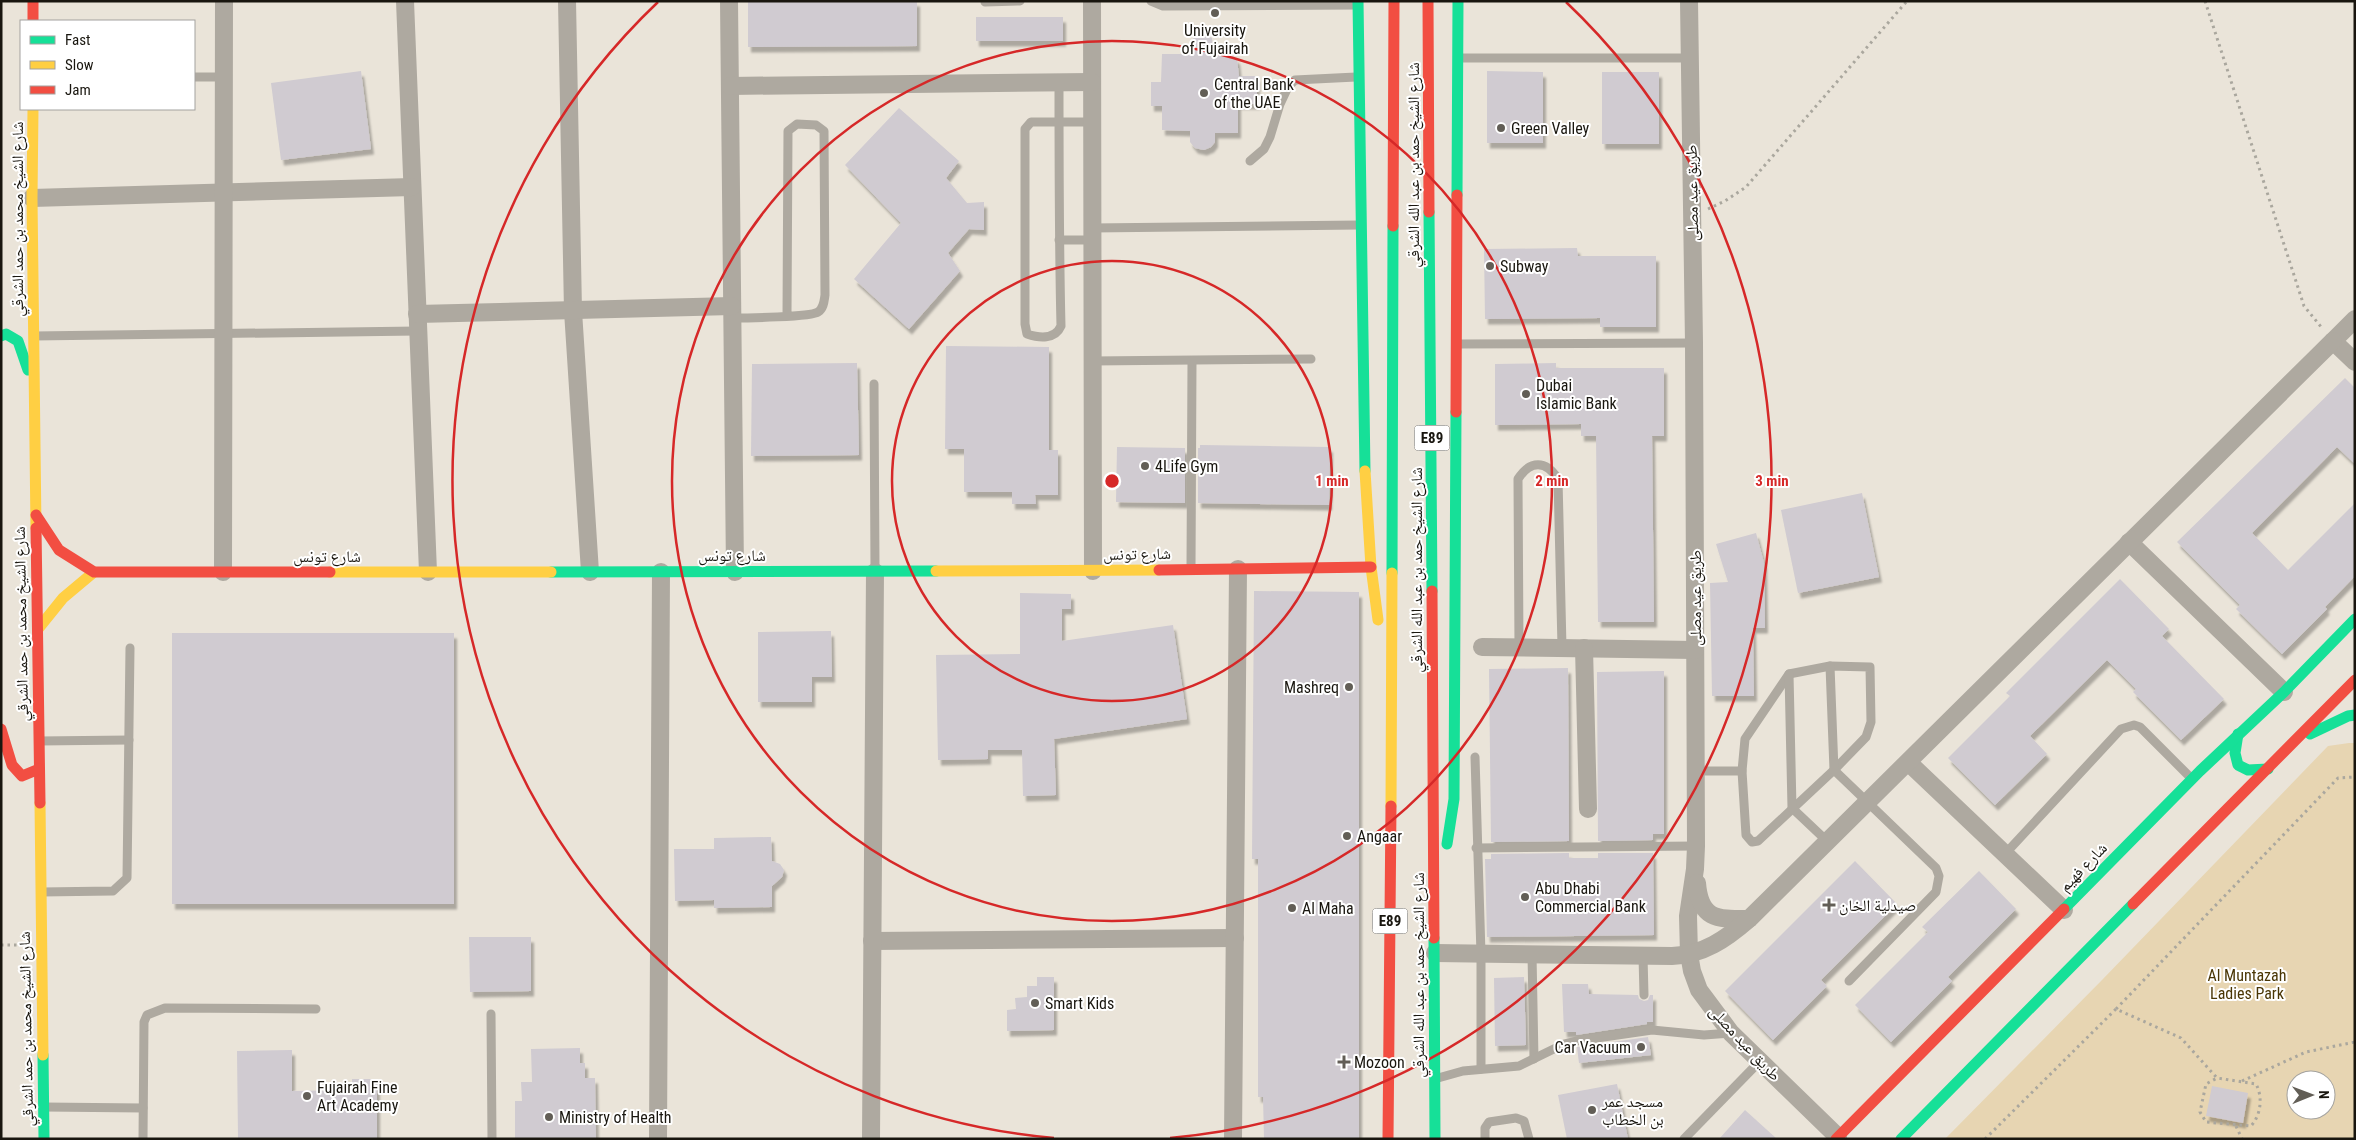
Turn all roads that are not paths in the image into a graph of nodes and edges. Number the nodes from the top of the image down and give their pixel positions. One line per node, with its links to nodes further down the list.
1 (33, 1): 15 (main road)
2 (224, 1): 19 (street)
3 (406, 1): 28 (street)
4 (567, 1): 34 (street)
5 (729, 1): 23 (street)
6 (1020, 1): 13 (lane)
7 (1092, 1): 22 (street)
8 (1150, 1): 14 (lane)
9 (1394, 1): 76 (main road, شارع الشيخ حمد بن عبد الله الشرقي / E89)
10 (1428, 1): 99 (main road, شارع الشيخ حمد بن عبد الله الشرقي / E89)
11 (1458, 1): 16 (main road)
12 (1688, 1): 17 (street, طريق عيد مصلى)
13 (985, 2)
14 (1358, 3): 20 (main road)
15 (33, 20)
16 (1459, 58): 17 (lane); 43 (main road)
17 (1690, 58): 44 (street, طريق عيد مصلى)
18 (195, 77): 19 (lane)
19 (225, 77): 29 (street)
20 (1359, 77): 27 (lane); 31 (main road)
21 (1059, 82): 22 (street); 23 (street); 25 (lane)
22 (1092, 82): 26 (street)
23 (730, 86): 35 (street)
24 (33, 110): 30 (main road, شارع الشيخ محمد بن حمد الشرقي)
25 (1059, 122): 26 (lane); 33 (lane); 33 (lane)
26 (1092, 122): 32 (street)
27 (1250, 160)
28 (412, 187): 29 (street); 38 (street)
29 (223, 193): 30 (street); 39 (street)
30 (32, 198): 41 (main road, شارع الشيخ محمد بن حمد الشرقي)
31 (1362, 225): 32 (lane); 53 (main road)
32 (1092, 234): 33 (lane); 47 (street)
33 (1059, 240)
34 (573, 311): 35 (street); 38 (street); 60 (street)
35 (732, 312): 36 (lane); 62 (street)
36 (787, 316): 36 (lane)
37 (2355, 319): 42 (street)
38 (417, 322): 39 (lane); 59 (street)
39 (222, 334): 41 (lane); 58 (street)
40 (1, 336): 50 (main road)
41 (34, 336): 50 (main road, شارع الشيخ محمد بن حمد الشرقي)
42 (2333, 341): 48 (street); 52 (street)
43 (1458, 344): 44 (lane); 99 (main road)
44 (1694, 344): 71 (street, طريق عيد مصلى)
45 (1311, 359): 46 (lane)
46 (1192, 360): 47 (lane); 55 (lane)
47 (1092, 361): 56 (street)
48 (2355, 362)
49 (874, 384): 63 (lane)
50 (35, 419): 51 (main road, شارع الشيخ محمد بن حمد الشرقي)
51 (36, 514): 57 (main road); 65 (main road, شارع الشيخ محمد بن حمد الشرقي)
52 (2128, 542): 75 (street); 84 (street)
53 (1371, 567): 54 (main road, شارع تونس); 76 (main road)
54 (1238, 569): 55 (main road, شارع تونس); 103 (street)
55 (1191, 570): 56 (main road, شارع تونس)
56 (1093, 571): 63 (main road, شارع تونس)
57 (94, 572): 58 (main road, شارع تونس); 65 (main road)
58 (223, 572): 59 (main road, شارع تونس)
59 (428, 572): 60 (main road, شارع تونس)
60 (590, 572): 61 (main road, شارع تونس)
61 (661, 572): 62 (main road, شارع تونس); 125 (street)
62 (735, 572): 63 (main road, شارع تونس)
63 (875, 572): 104 (street)
64 (2355, 619): 75 (main road, شارع فهيم)
65 (38, 629): 81 (main road, شارع الشيخ محمد بن حمد الشرقي)
66 (1482, 647): 68 (street)
67 (130, 648): 80 (lane)
68 (1519, 648): 69 (street); 69 (lane)
69 (1562, 648): 70 (street)
70 (1584, 648): 71 (street); 93 (street)
71 (1695, 650): 88 (street, طريق عيد مصلى)
72 (1830, 666): 73 (lane); 87 (lane); 87 (lane)
73 (1789, 674): 89 (lane); 92 (lane)
74 (2355, 680): 82 (main road)
75 (2284, 692): 79 (main road, شارع فهيم)
76 (1392, 703): 128 (main road, شارع الشيخ حمد بن عبد الله الشرقي / E89)
77 (2355, 715): 82 (main road)
78 (1, 729): 85 (main road)
79 (2238, 734): 86 (main road); 90 (main road, شارع فهيم)
80 (129, 740): 81 (lane); 100 (lane)
81 (39, 741): 85 (main road, شارع الشيخ محمد بن حمد الشرقي)
82 (2282, 754): 86 (main road)
83 (1475, 757): 96 (lane)
84 (1909, 763): 91 (street); 97 (street)
85 (40, 769): 100 (main road, شارع الشيخ محمد بن حمد الشرقي)
86 (2268, 769): 133 (main road)
87 (1834, 770): 91 (lane); 92 (lane)
88 (1695, 771): 89 (lane); 95 (street, طريق عيد مصلى)
89 (1742, 771): 92 (lane)
90 (2192, 779): 97 (lane); 101 (main road, شارع فهيم)
91 (1868, 803): 94 (street); 110 (lane)
92 (1792, 808): 94 (lane)
93 (1588, 809)
94 (1828, 842): 102 (street)
95 (1696, 846): 96 (lane); 98 (street, طريق عيد مصلى)
96 (1476, 848): 106 (lane)
97 (2005, 854): 101 (street)
98 (1695, 869): 102 (street); 108 (street, طريق عيد مصلى)
99 (1435, 875): 105 (main road, شارع الشيخ حمد بن عبد الله الشرقي / E89)
100 (41, 892): 119 (main road, شارع الشيخ محمد بن حمد الشرقي)
101 (2064, 910): 121 (main road, شارع فهيم)
102 (1750, 919): 108 (street)
103 (1235, 938): 104 (street); 127 (street)
104 (872, 941): 126 (street)
105 (1435, 953): 106 (street); 118 (main road, شارع الشيخ حمد بن عبد الله الشرقي / E89)
106 (1481, 954): 107 (street); 117 (lane)
107 (1532, 954): 109 (street); 115 (lane)
108 (1689, 954): 109 (street); 114 (street, طريق عيد مصلى)
109 (1643, 956): 111 (lane)
110 (1849, 981)
111 (1644, 995)
112 (316, 1010): 120 (lane)
113 (491, 1014): 124 (lane)
114 (1731, 1033): 115 (lane); 116 (street, طريق عيد مصلى)
115 (1534, 1059): 117 (lane)
116 (1760, 1060): 121 (street, طريق عيد مصلى); 132 (lane)
117 (1481, 1069): 118 (lane)
118 (1435, 1079): 129 (main road, شارع الشيخ حمد بن عبد الله الشرقي / E89)
119 (44, 1107): 120 (lane); 122 (main road, شارع الشيخ محمد بن حمد الشرقي)
120 (143, 1108): 123 (lane)
121 (1837, 1138)
122 (44, 1139)
123 (143, 1139)
124 (492, 1139)
125 (658, 1139)
126 (872, 1139)
127 (1233, 1139)
128 (1388, 1139)
129 (1435, 1139)
130 (1485, 1139): 131 (lane)
131 (1528, 1139)
132 (1684, 1139)
133 (1901, 1139)

